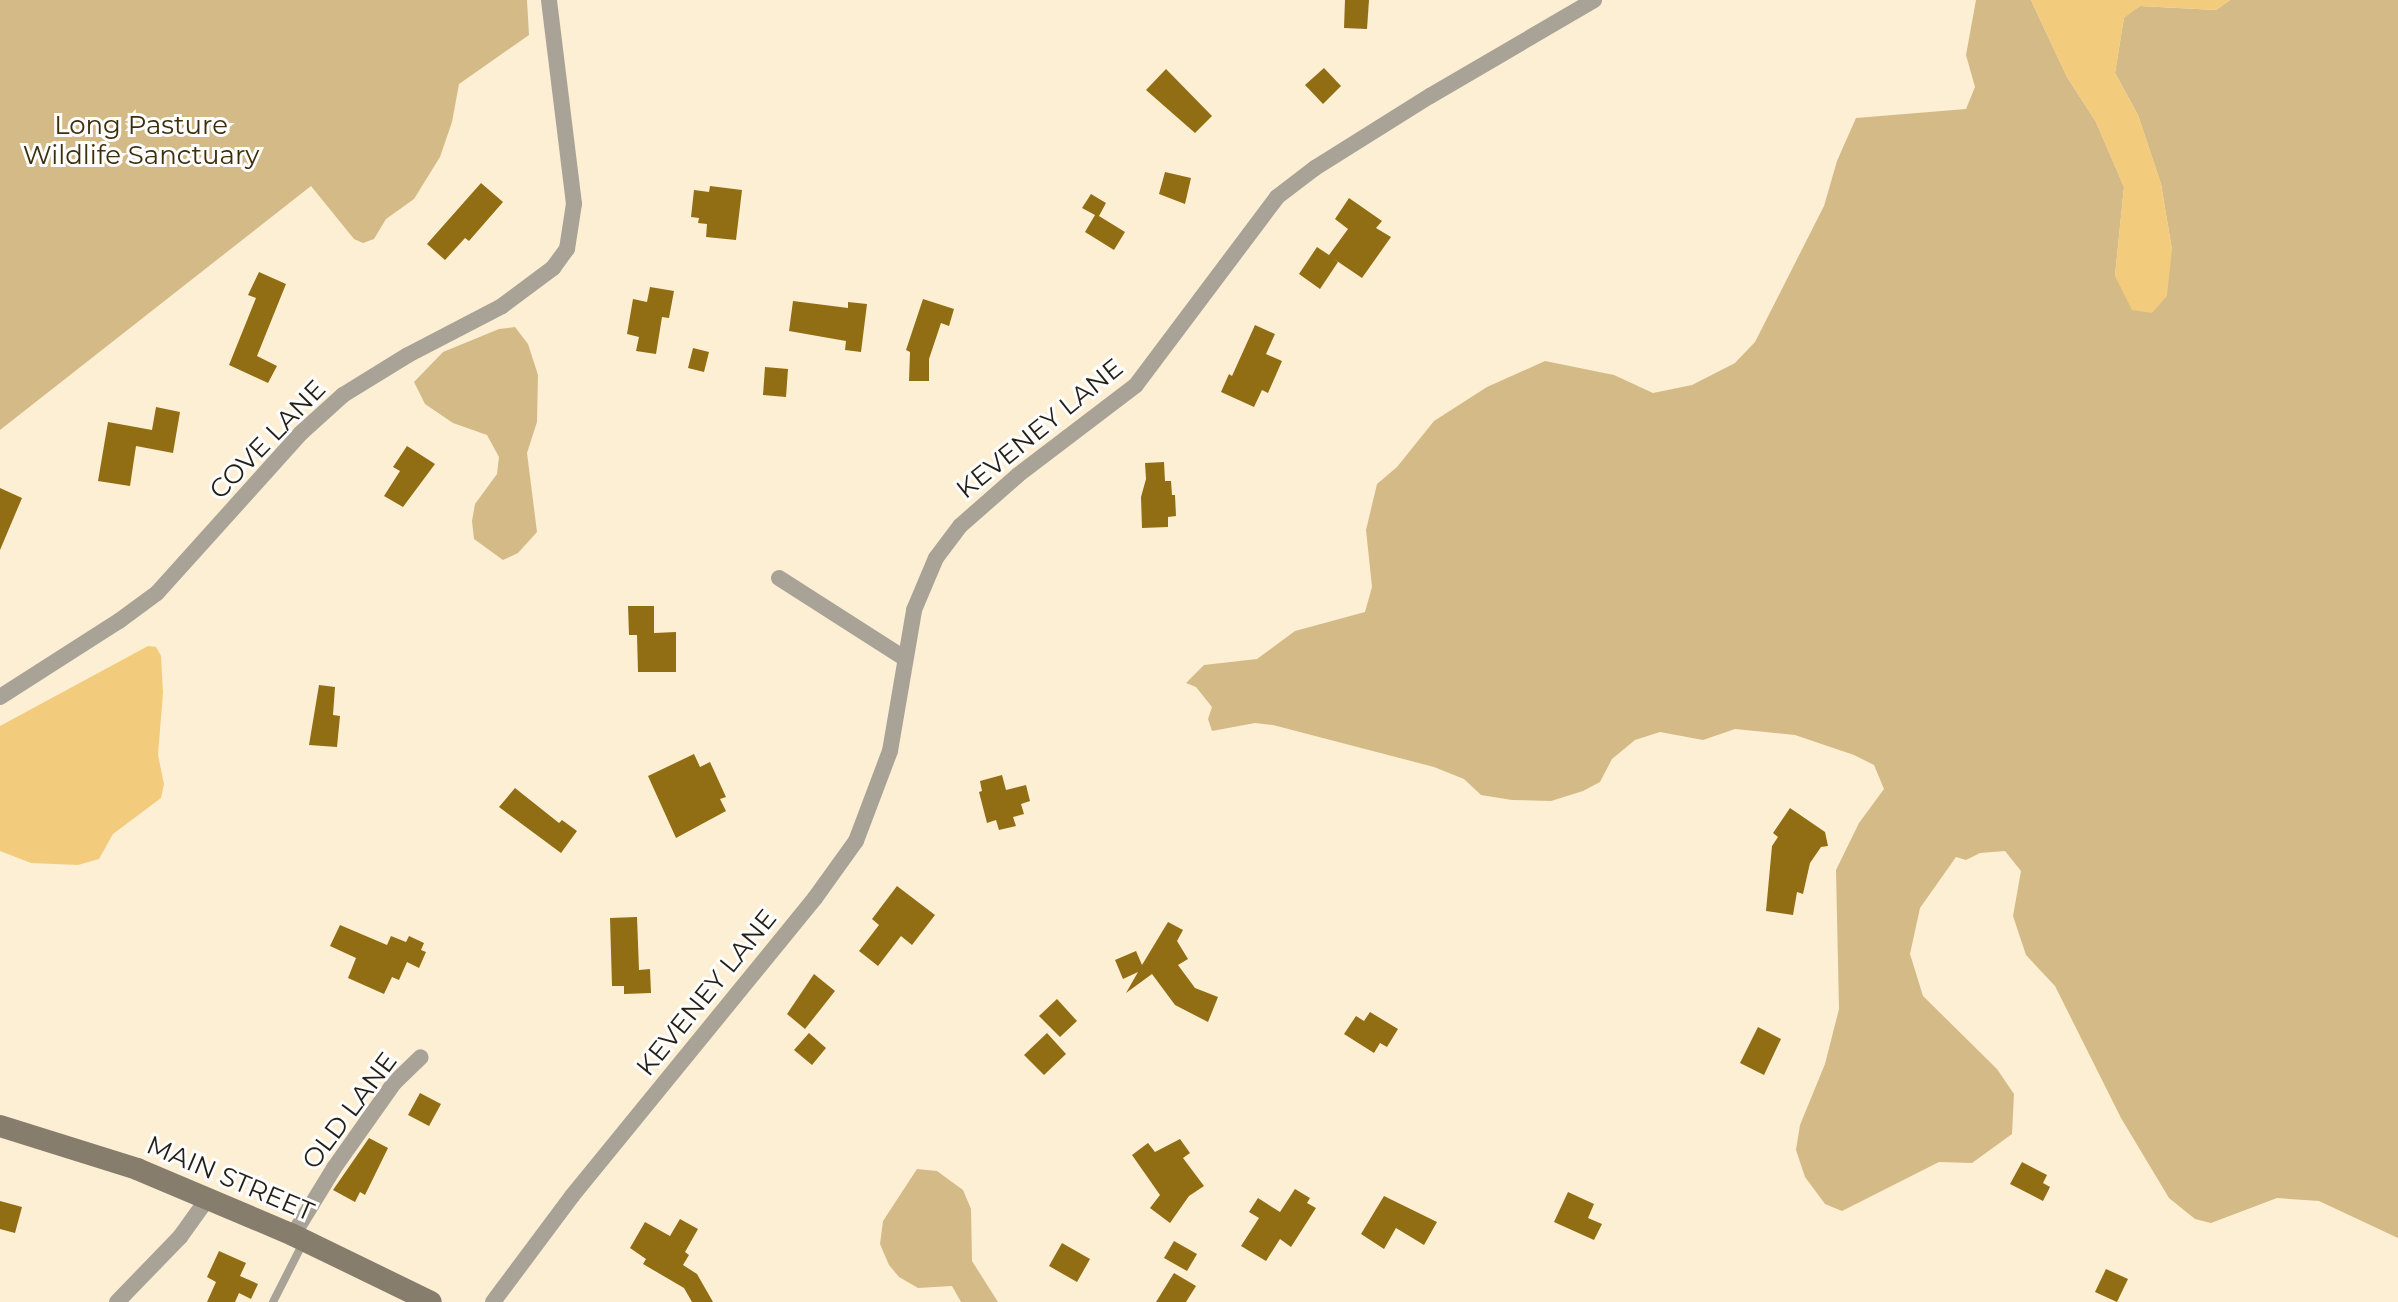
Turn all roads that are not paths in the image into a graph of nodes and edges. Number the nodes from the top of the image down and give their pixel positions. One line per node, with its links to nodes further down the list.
1 (549, 0): 5 (street, COVE LANE)
2 (1594, 0): 4 (street, KEVENEY LANE)
3 (779, 578): 4 (street)
4 (904, 658): 13 (street, KEVENEY LANE)
5 (0, 697)
6 (421, 1057): 9 (street, OLD LANE)
7 (0, 1126): 8 (main road, MAIN STREET)
8 (208, 1198): 9 (main road, MAIN STREET); 10 (street)
9 (299, 1238): 11 (lane); 12 (main road, MAIN STREET)
10 (117, 1302)
11 (273, 1302)
12 (431, 1302)
13 (493, 1302)

